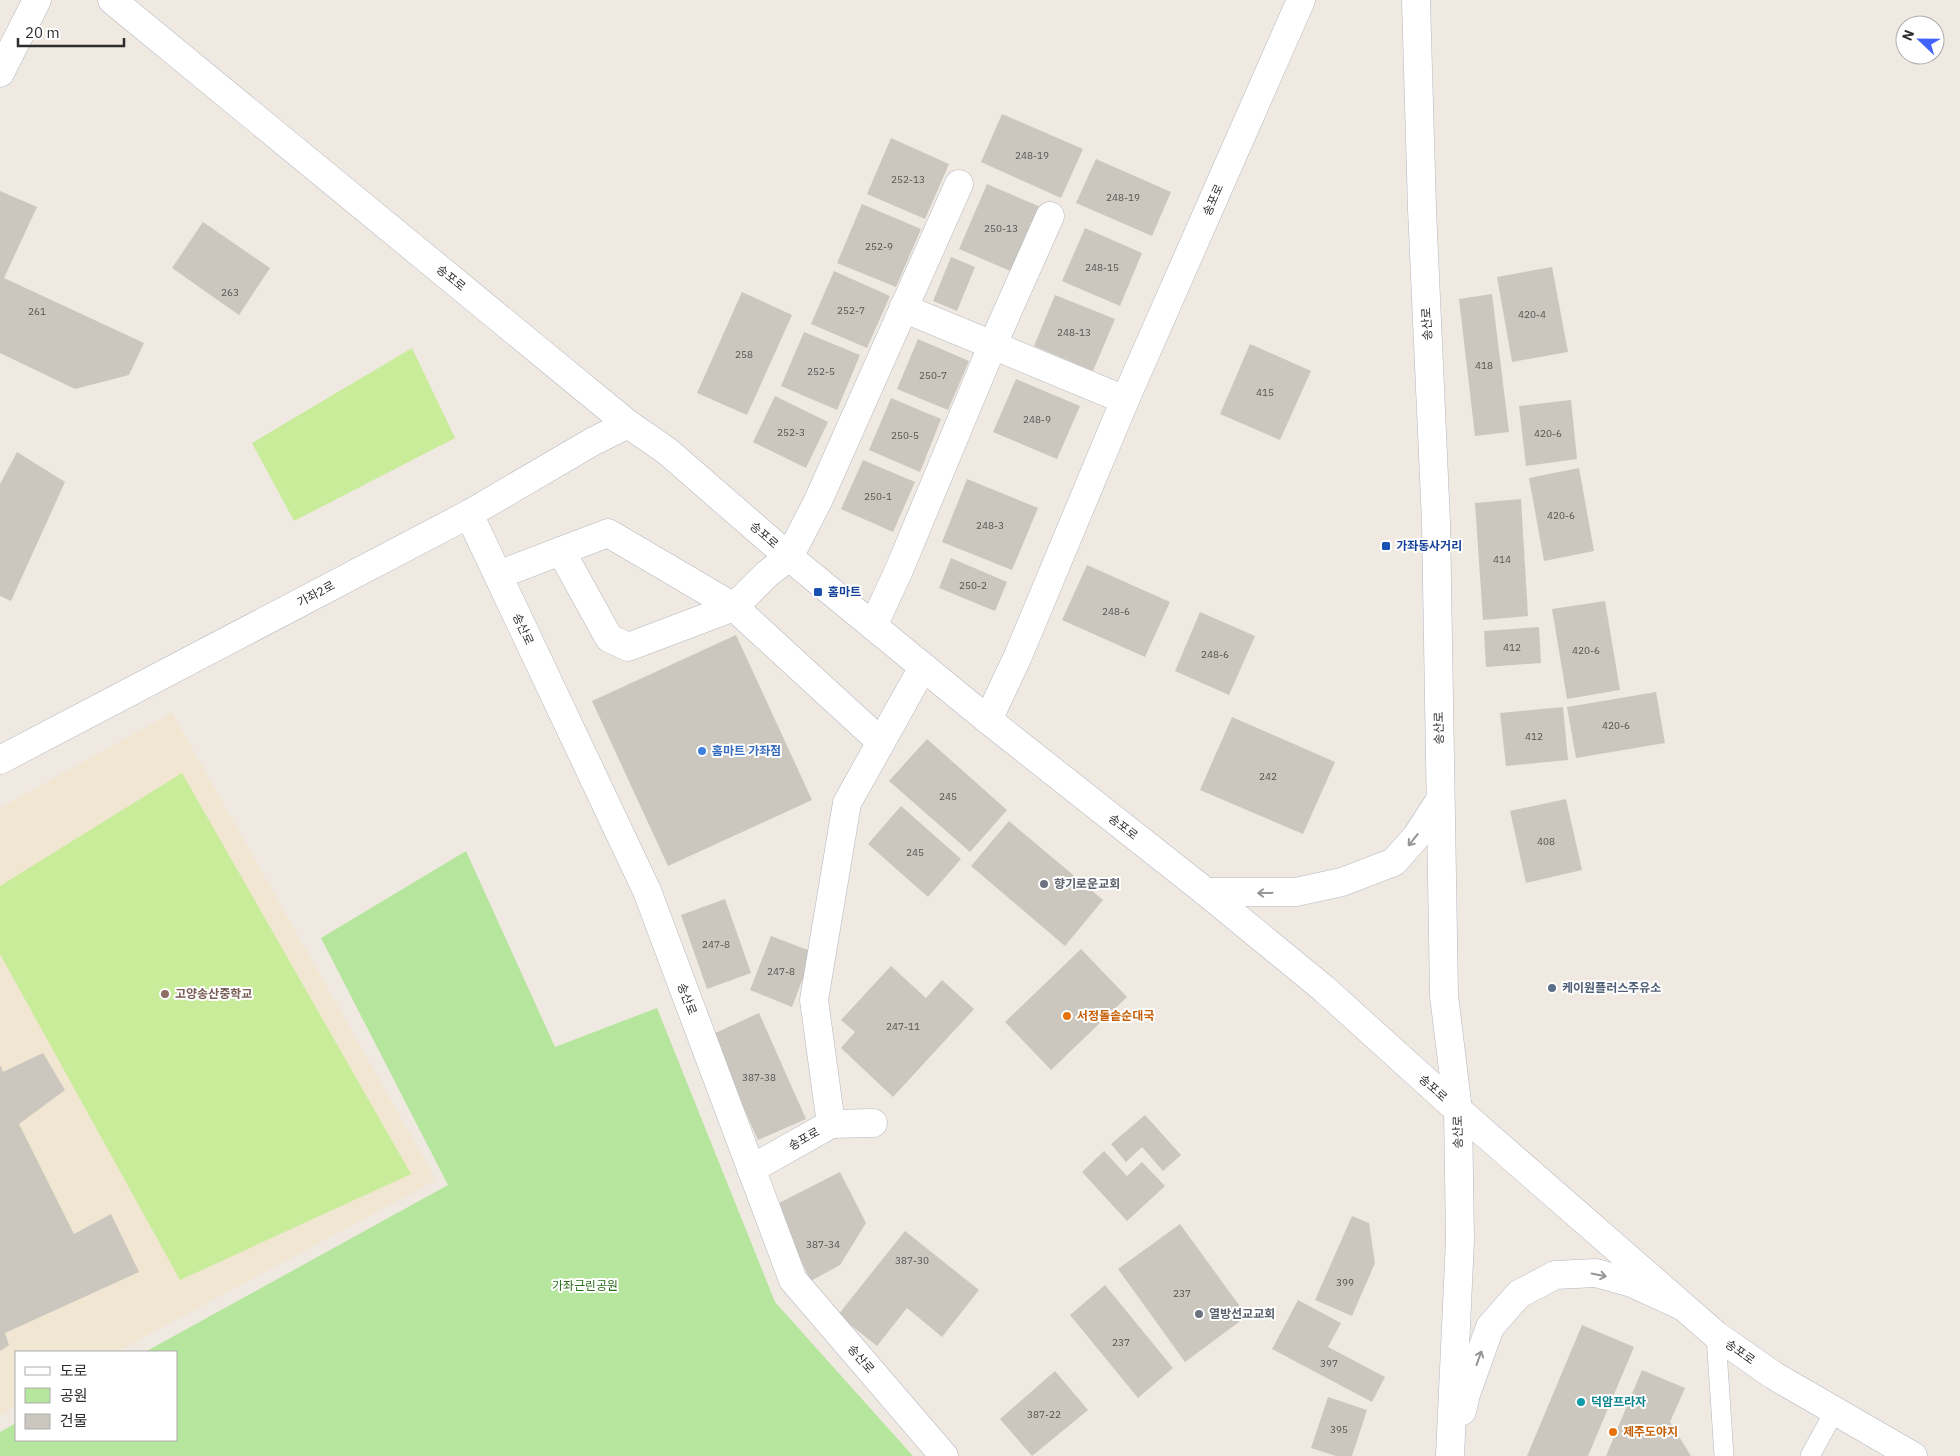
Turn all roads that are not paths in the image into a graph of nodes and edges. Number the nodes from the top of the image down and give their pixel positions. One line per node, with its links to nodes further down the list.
1 (37, 0): 5 (street)
2 (112, 0): 11 (street, 송포로)
3 (1300, 0): 10 (street, 송포로)
4 (1416, 0): 22 (street, 송산로)
5 (0, 72)
6 (959, 184): 8 (street, 송포로)
7 (1050, 216): 9 (street)
8 (903, 308): 9 (street); 14 (street, 송포로)
9 (993, 344): 10 (street); 17 (street)
10 (1125, 400): 19 (street, 송포로)
11 (628, 424): 12 (street, 가좌2로); 14 (street, 송포로)
12 (469, 514): 15 (street, 송산로); 21 (street, 가좌2로)
13 (562, 551): 15 (street); 16 (street); 16 (street)
14 (789, 556): 16 (street); 17 (street, 송포로)
15 (498, 575): 27 (street, 송산로)
16 (734, 606): 20 (street)
17 (873, 626): 18 (street, 송포로)
18 (923, 667): 19 (street, 송포로); 20 (street, 송포로)
19 (988, 720): 23 (street, 송포로)
20 (881, 742): 26 (street, 송포로)
21 (0, 760)
22 (1440, 800): 23 (street, one-way to 23); 24 (street, 송산로)
23 (1206, 892): 24 (street, 송포로)
24 (1458, 1110): 28 (street, 송포로); 32 (street, 송산로)
25 (872, 1123): 26 (street)
26 (831, 1124): 27 (street, 송포로)
27 (751, 1168): 31 (street, 송산로)
28 (1682, 1306): 29 (street, 송포로); 32 (street, one-way to 28)
29 (1716, 1335): 30 (street, 송포로); 33 (lane)
30 (1834, 1412): 34 (lane); 35 (street, 송포로)
31 (944, 1456)
32 (1451, 1456)
33 (1724, 1456)
34 (1810, 1456)
35 (1913, 1456)

